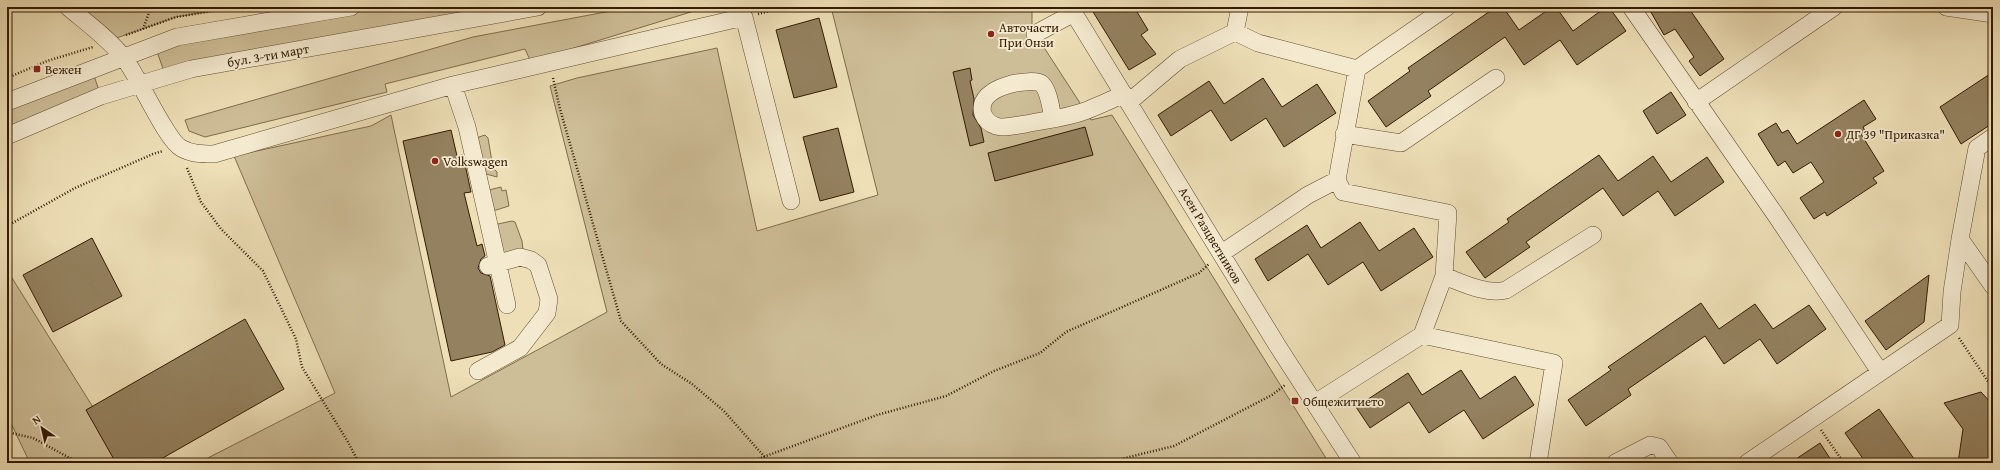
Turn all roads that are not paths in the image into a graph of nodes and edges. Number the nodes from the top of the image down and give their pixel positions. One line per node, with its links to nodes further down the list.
1 (68, 7): 13 (street)
2 (351, 7): 13 (street)
3 (538, 7): 16 (street, бул. 3-ти март)
4 (1240, 7): 11 (street)
5 (1447, 7): 14 (street)
6 (1631, 7): 20 (street)
7 (1834, 7): 20 (street)
8 (1946, 7): 10 (street)
9 (1072, 10): 12 (street); 18 (street, Асен Разцветников)
10 (1993, 14)
11 (1235, 32): 14 (street); 18 (street)
12 (1035, 34)
13 (124, 58): 16 (street); 19 (street)
14 (1358, 68): 22 (street)
15 (1496, 78): 22 (street)
16 (142, 85): 17 (street); 23 (street, бул. 3-ти март)
17 (453, 85): 26 (street); 30 (street)
18 (1127, 98): 21 (street); 29 (street, Асен Разцветников)
19 (7, 102)
20 (1696, 102): 36 (street)
21 (1053, 119)
22 (1344, 134): 25 (street)
23 (7, 136)
24 (1993, 137): 28 (street)
25 (1337, 180): 29 (street); 31 (street)
26 (791, 201)
27 (1594, 235): 31 (street)
28 (1960, 239): 32 (street); 36 (street)
29 (1222, 253): 37 (street, Асен Разцветников)
30 (492, 264): 33 (street); 35 (street)
31 (1444, 276): 34 (street)
32 (1993, 286)
33 (507, 305)
34 (1422, 335): 37 (street); 40 (street)
35 (478, 371)
36 (1880, 372): 38 (street)
37 (1315, 403): 39 (street, Асен Разцветников)
38 (1770, 457): 43 (street)
39 (1353, 463)
40 (1538, 463)
41 (1615, 463): 42 (street)
42 (1670, 463)
43 (1747, 463)

